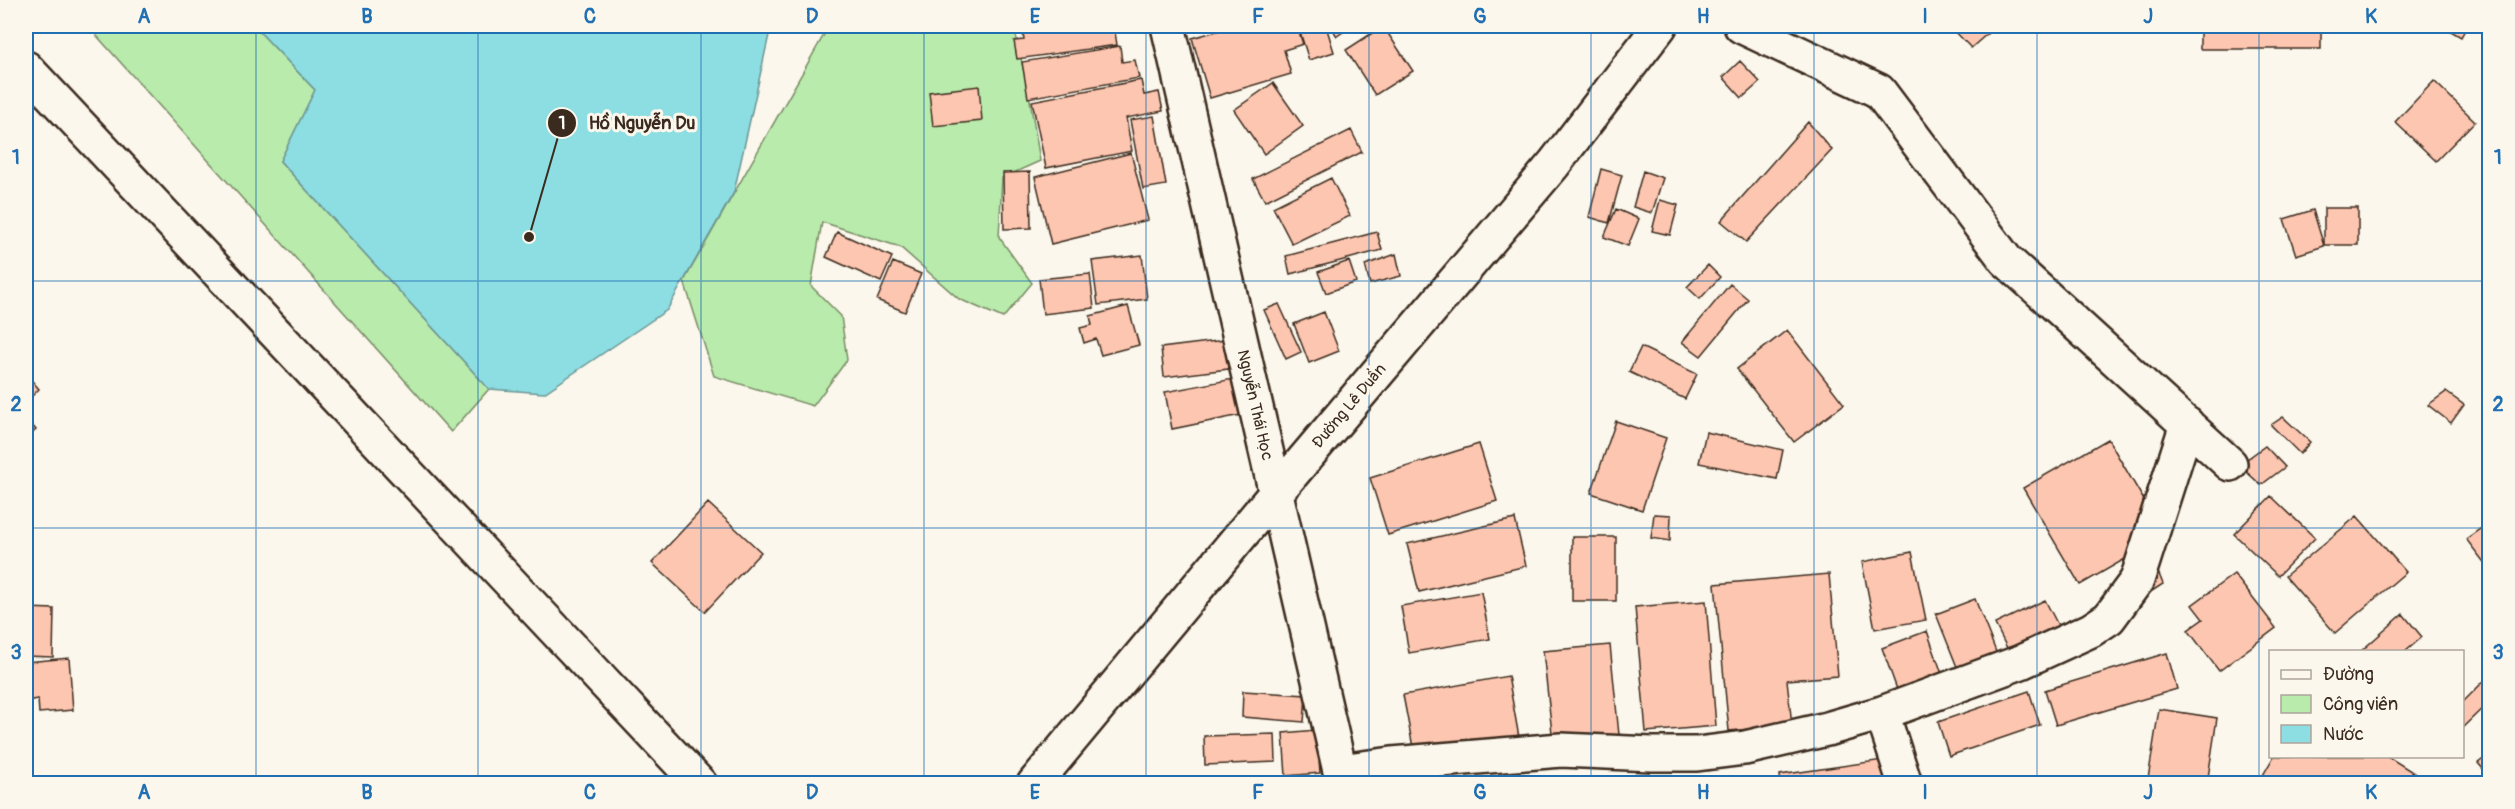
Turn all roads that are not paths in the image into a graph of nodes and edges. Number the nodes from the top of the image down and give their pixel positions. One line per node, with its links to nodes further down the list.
1 (1168, 26): 7 (street, Nguyễn Thái Học)
2 (1660, 26): 7 (street, Đường Lê Duẩn)
3 (1741, 26): 5 (street)
4 (26, 68): 10 (street)
5 (2187, 424): 6 (street); 8 (street)
6 (2230, 464)
7 (1275, 494): 9 (street, Nguyễn Thái Học); 11 (street, Đường Lê Duẩn)
8 (1882, 713): 9 (street); 12 (street)
9 (1342, 777)
10 (700, 783)
11 (1034, 783)
12 (1905, 783)

